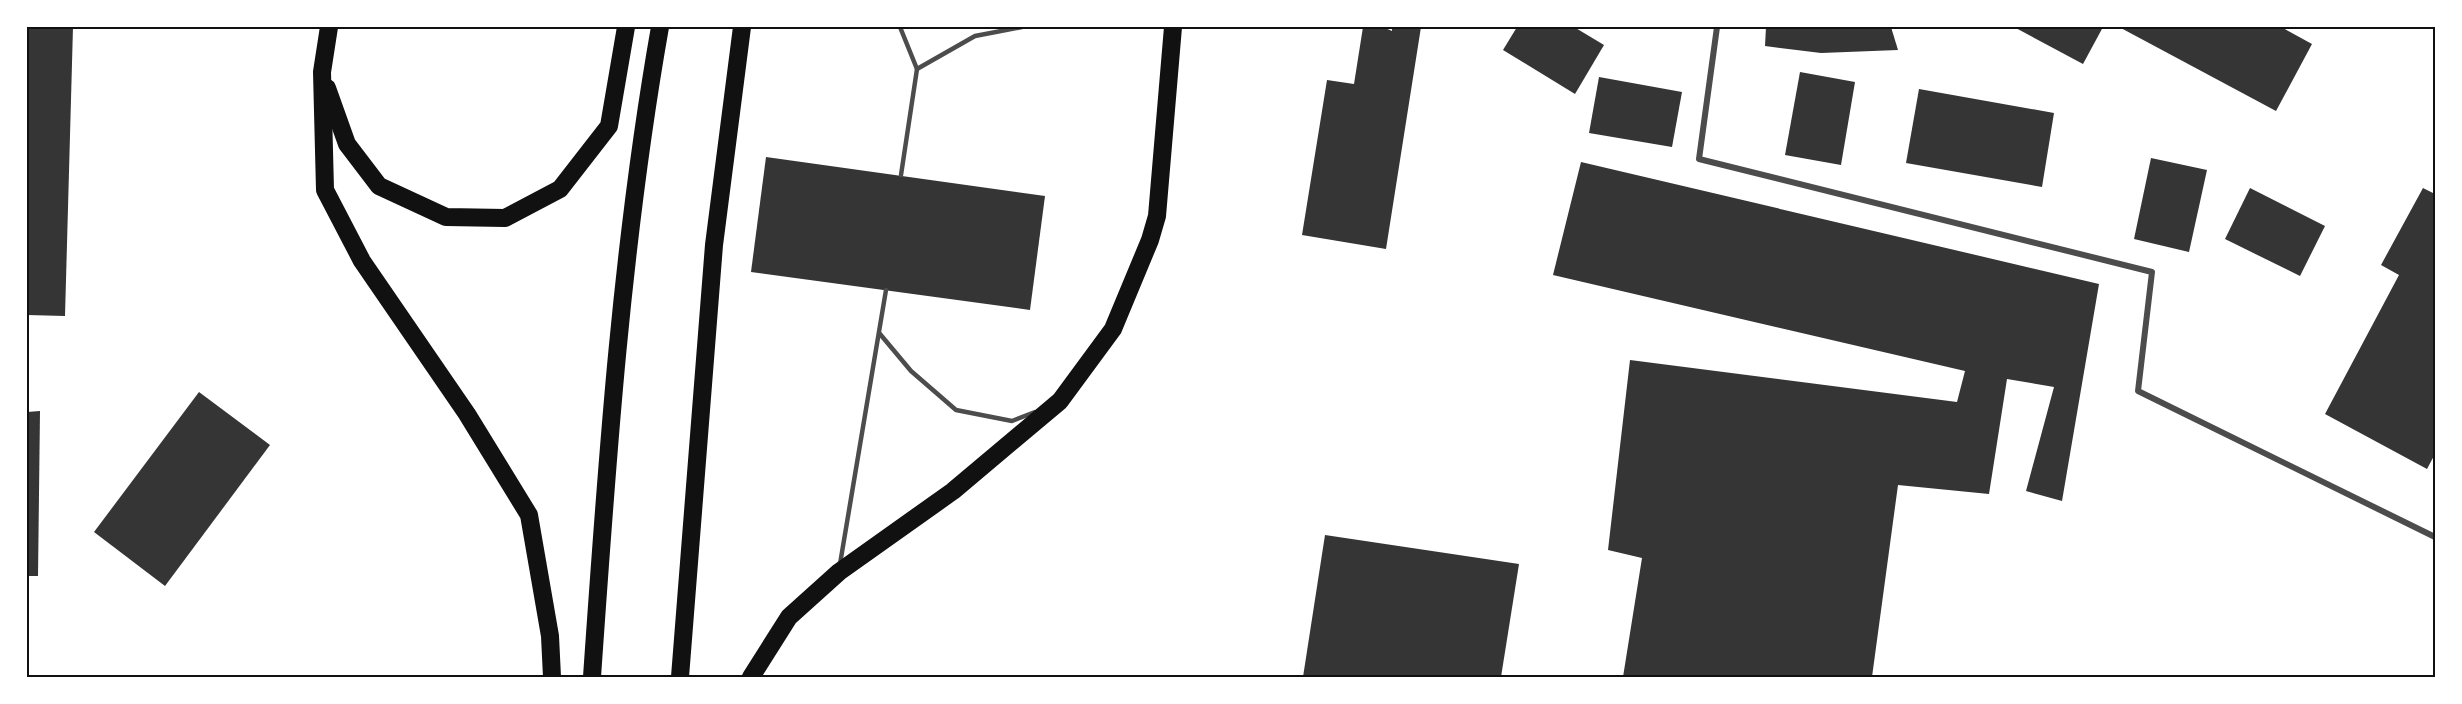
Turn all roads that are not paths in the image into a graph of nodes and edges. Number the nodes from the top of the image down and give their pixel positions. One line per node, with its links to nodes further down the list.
1 (329, 27): 10 (highway)
2 (626, 27): 10 (highway)
3 (660, 27): 18 (highway)
4 (742, 27): 19 (highway)
5 (900, 27): 9 (lane)
6 (1022, 27): 9 (lane)
7 (1173, 27): 14 (highway)
8 (1717, 27): 15 (street)
9 (917, 69): 11 (lane)
10 (322, 72): 17 (highway)
11 (901, 175)
12 (885, 290): 13 (lane)
13 (880, 334): 14 (lane); 16 (lane)
14 (1060, 401): 16 (highway)
15 (2435, 537)
16 (839, 572): 20 (highway)
17 (552, 677)
18 (592, 677)
19 (680, 677)
20 (751, 677)

